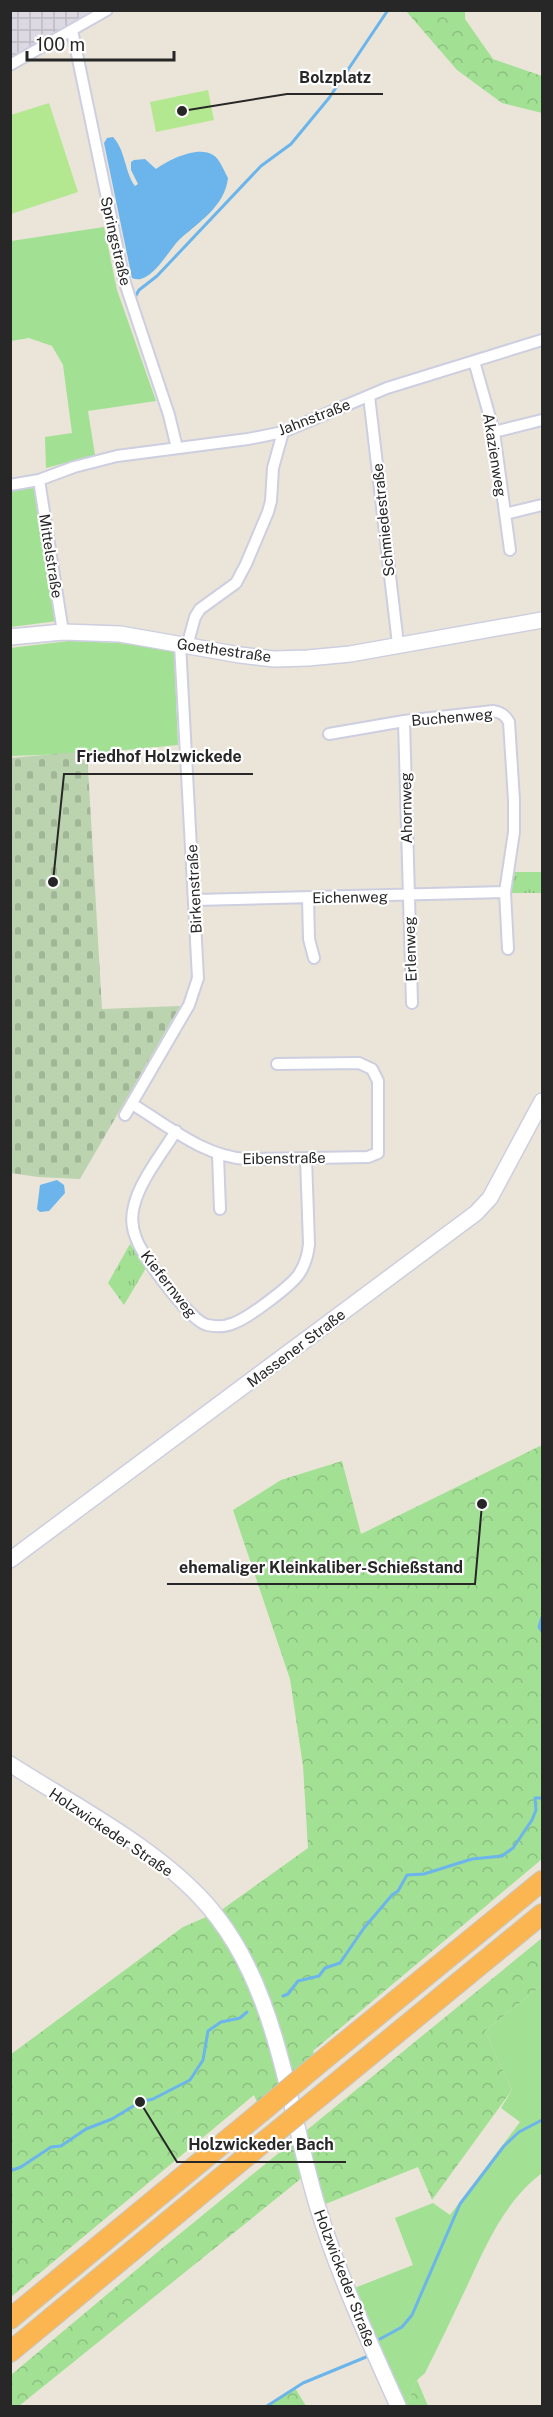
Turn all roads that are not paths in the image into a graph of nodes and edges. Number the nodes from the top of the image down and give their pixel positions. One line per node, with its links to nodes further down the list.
1 (108, 10): 2 (street)
2 (72, 30): 3 (street); 10 (street, Springstraße)
3 (10, 65)
4 (543, 340): 5 (street, Jahnstraße)
5 (474, 361): 6 (street, Jahnstraße); 9 (street, Akazienweg)
6 (369, 396): 8 (street, Jahnstraße); 19 (street, Schmiedestraße)
7 (543, 420): 9 (street)
8 (283, 432): 10 (street, Jahnstraße); 20 (street, Birkenstraße)
9 (494, 432): 14 (street, Akazienweg)
10 (177, 448): 11 (street, Jahnstraße)
11 (39, 480): 12 (street, Jahnstraße); 17 (street, Mittelstraße)
12 (10, 485)
13 (543, 505): 14 (street)
14 (505, 514): 15 (street, Akazienweg)
15 (510, 550)
16 (543, 620): 19 (street, Goethestraße)
17 (63, 632): 18 (street, Goethestraße); 20 (street, Goethestraße)
18 (10, 637)
19 (398, 644): 20 (street, Goethestraße)
20 (183, 645): 26 (street, Birkenstraße)
21 (404, 721): 22 (street, Buchenweg); 23 (street, Buchenweg); 24 (street, Ahornweg)
22 (329, 734)
23 (505, 892): 24 (street, Eichenweg); 27 (street)
24 (408, 896): 25 (street, Eichenweg); 29 (street, Erlenweg)
25 (309, 898): 26 (street, Eichenweg); 28 (street)
26 (195, 900): 32 (street, Birkenstraße)
27 (508, 950)
28 (314, 958)
29 (412, 1003)
30 (277, 1064): 36 (street, Eibenstraße)
31 (543, 1101): 38 (street, Massener Straße)
32 (132, 1104): 33 (street, Birkenstraße); 34 (street, Eibenstraße)
33 (125, 1115)
34 (176, 1131): 35 (street, Eibenstraße); 36 (street, Kiefernweg)
35 (218, 1155): 36 (street, Eibenstraße); 37 (street)
36 (306, 1158)
37 (220, 1209)
38 (10, 1560)
39 (10, 1764): 44 (street, Holzwickeder Straße)
40 (543, 1881): 42 (highway, bridge)
41 (543, 1914): 43 (highway, bridge)
42 (10, 2319)
43 (10, 2352)
44 (398, 2406)

